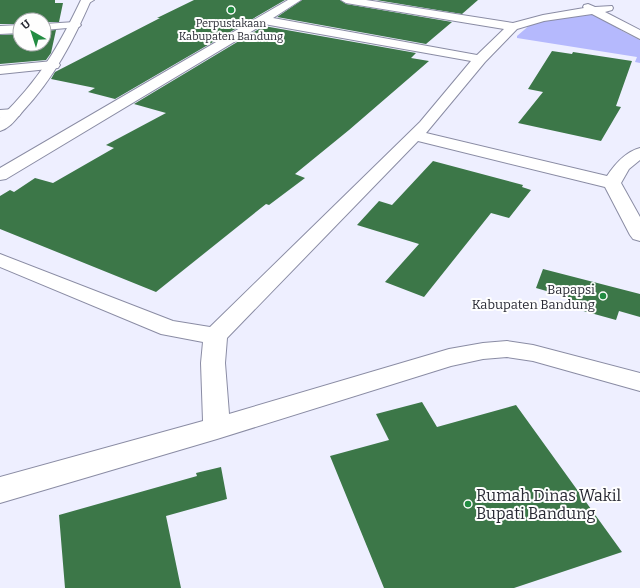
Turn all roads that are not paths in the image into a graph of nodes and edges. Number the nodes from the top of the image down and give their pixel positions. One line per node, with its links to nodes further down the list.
1 (87, 0): 8 (street)
2 (296, 0): 6 (street)
3 (346, 0): 10 (street)
4 (574, 0): 5 (street)
5 (593, 5): 7 (street); 10 (street); 13 (street)
6 (264, 20): 14 (street); 21 (street)
7 (640, 24)
8 (74, 25): 9 (street); 15 (street)
9 (52, 26)
10 (513, 27): 14 (street)
11 (12, 29): 12 (street)
12 (0, 30)
13 (640, 34)
14 (480, 59): 19 (street)
15 (53, 65): 16 (street); 17 (street)
16 (0, 70)
17 (7, 113): 18 (street)
18 (0, 126)
19 (420, 130): 22 (street); 25 (street)
20 (640, 152): 22 (street)
21 (0, 175)
22 (615, 177): 23 (street)
23 (640, 235)
24 (0, 260): 25 (street)
25 (215, 336): 27 (street)
26 (640, 382): 27 (street)
27 (217, 428): 28 (street)
28 (0, 490)

